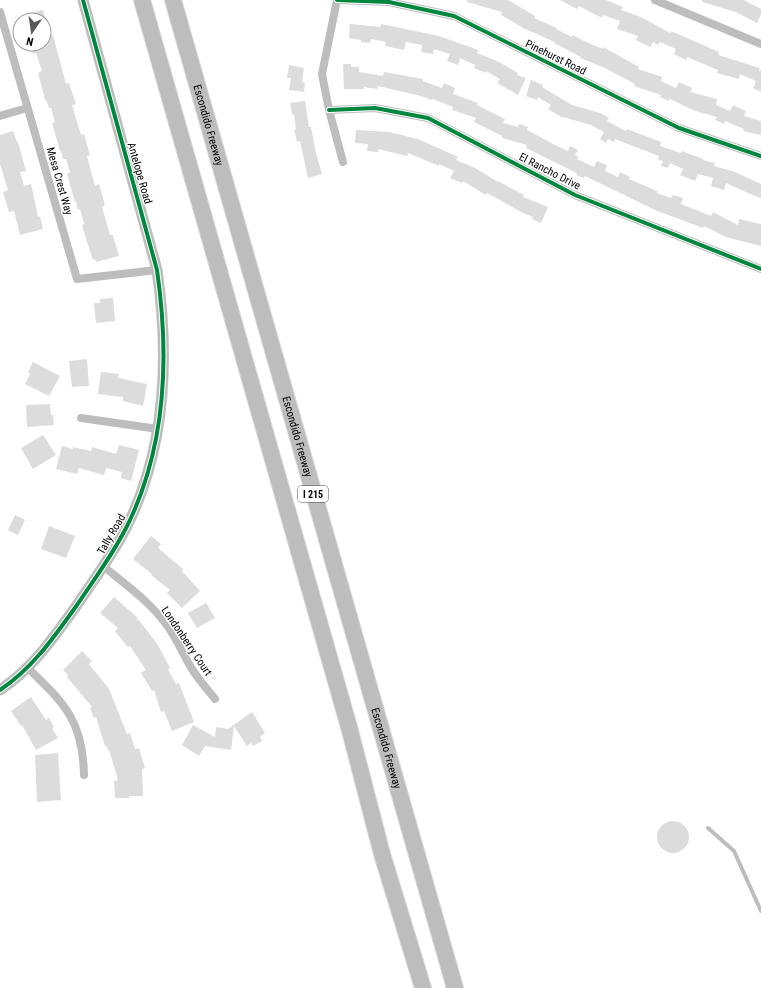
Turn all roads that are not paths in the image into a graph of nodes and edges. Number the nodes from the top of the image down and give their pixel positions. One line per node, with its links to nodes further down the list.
1 (83, 0): 14 (street, Antelope Road)
2 (142, 0): 25 (highway, I 215)
3 (173, 0): 26 (highway, Escondido Freeway / I 215)
4 (337, 0): 9 (street); 11 (street, Pinehurst Road)
5 (655, 0): 7 (street)
6 (0, 12): 8 (street, Mesa Crest Way)
7 (761, 44)
8 (28, 108): 10 (street); 14 (street, Mesa Crest Way)
9 (329, 110): 12 (street); 13 (street, El Rancho Drive)
10 (0, 116)
11 (761, 156)
12 (343, 162)
13 (761, 269)
14 (157, 270): 15 (street, Antelope Road)
15 (163, 353): 17 (street, Tally Road)
16 (81, 418): 17 (street)
17 (158, 429): 18 (street, Tally Road)
18 (103, 566): 19 (street, Tally Road); 21 (street, Londonberry Court)
19 (28, 668): 20 (street, Tally Road); 22 (street)
20 (0, 690)
21 (215, 699)
22 (84, 775)
23 (708, 828): 24 (lane)
24 (761, 912)
25 (423, 988)
26 (455, 988)

